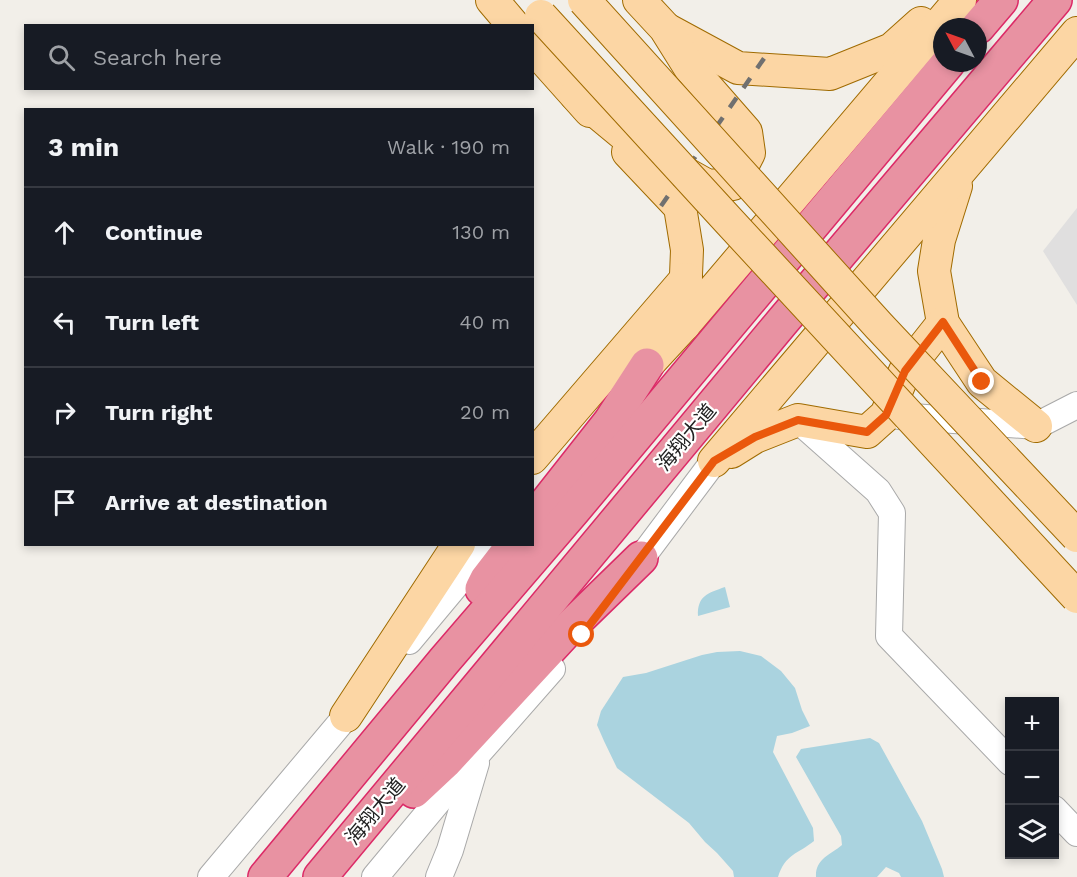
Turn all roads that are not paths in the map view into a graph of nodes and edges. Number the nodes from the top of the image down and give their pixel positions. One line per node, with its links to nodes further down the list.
1 (492, 0): 8 (main road)
2 (584, 0): 28 (main road, bridge)
3 (639, 0): 10 (main road)
4 (946, 0): 10 (main road)
5 (960, 0): 18 (main road)
6 (1001, 0): 9 (highway)
7 (1055, 0): 40 (highway, 海翔大道)
8 (528, 14): 33 (main road, bridge)
9 (986, 18)
10 (665, 28): 14 (main road)
11 (1077, 33): 15 (main road)
12 (534, 48): 14 (main road)
13 (940, 72): 34 (highway, 海翔大道)
14 (576, 95): 16 (main road)
15 (960, 172): 17 (main road); 25 (main road)
16 (686, 279): 18 (main road); 24 (main road)
17 (943, 322): 21 (main road); 23 (main road)
18 (684, 325): 19 (main road)
19 (647, 365): 26 (street); 27 (highway)
20 (1077, 405): 23 (street)
21 (886, 415): 22 (main road); 23 (street)
22 (798, 420): 25 (main road); 37 (street)
23 (1036, 426)
24 (534, 456)
25 (714, 461): 32 (street)
26 (534, 493)
27 (534, 518)
28 (1077, 536)
29 (458, 546): 35 (main road)
30 (488, 546): 35 (street)
31 (512, 546): 34 (highway)
32 (641, 558): 36 (street); 40 (highway)
33 (1077, 597)
34 (444, 661): 42 (highway, 海翔大道)
35 (346, 716): 41 (street)
36 (479, 752): 43 (street); 44 (street)
37 (1005, 757)
38 (1059, 814): 39 (street)
39 (1077, 832)
40 (321, 876)
41 (211, 877)
42 (265, 877)
43 (375, 877)
44 (439, 877)

